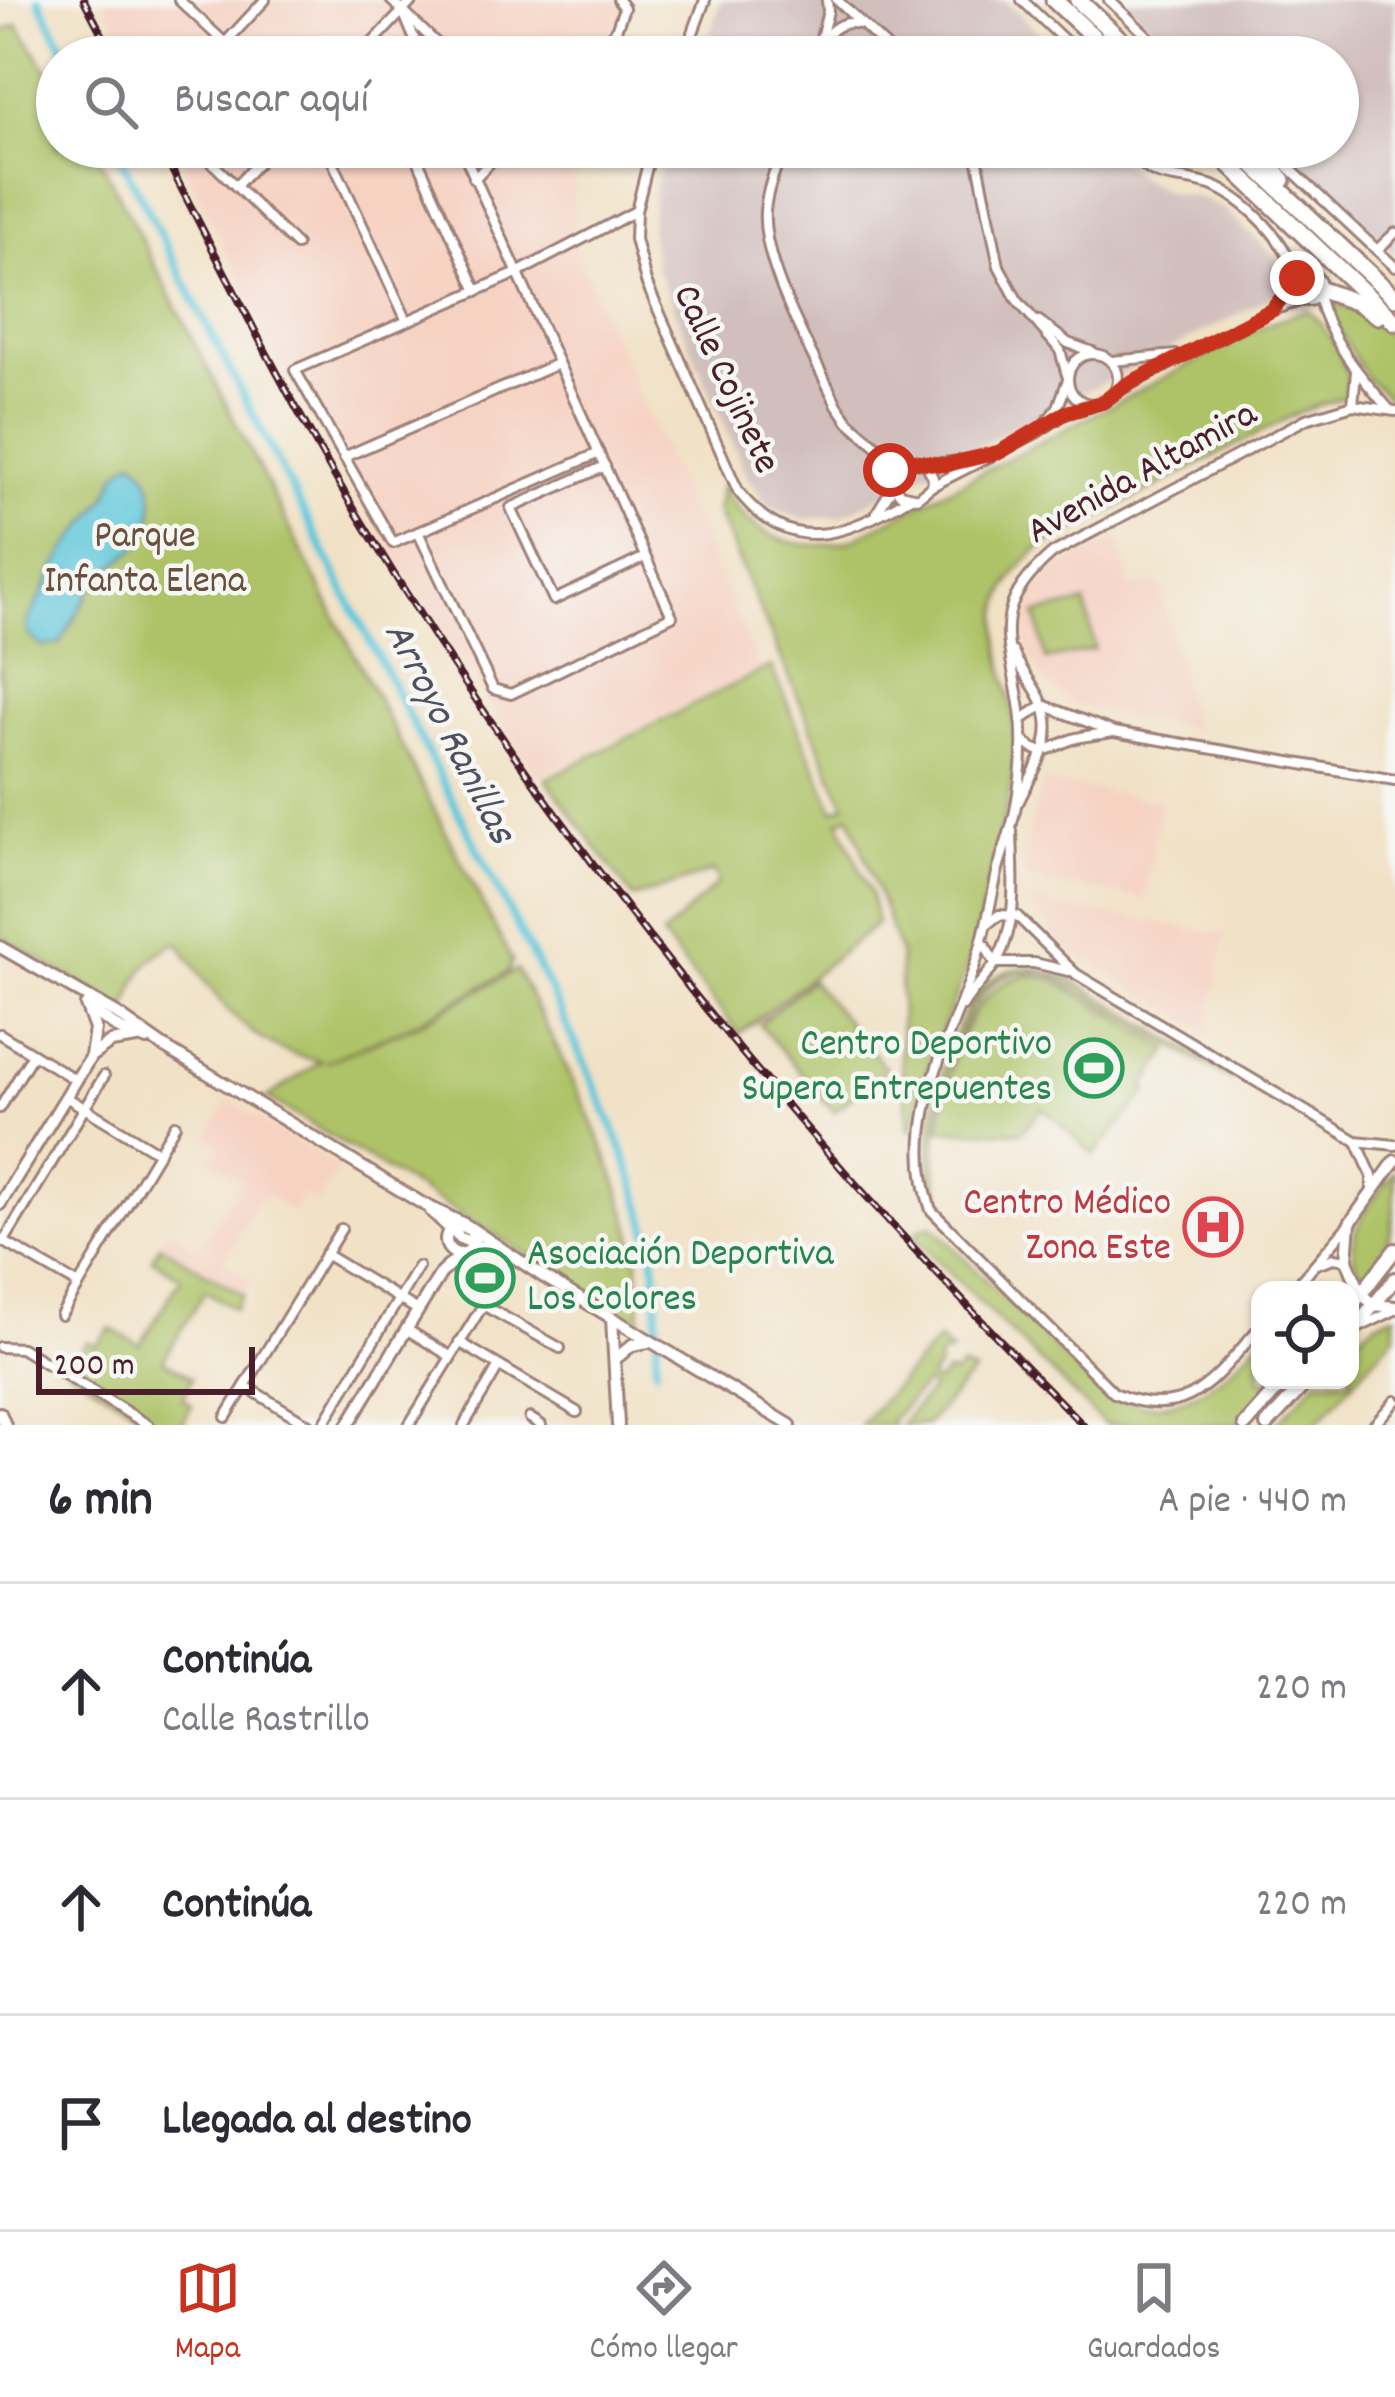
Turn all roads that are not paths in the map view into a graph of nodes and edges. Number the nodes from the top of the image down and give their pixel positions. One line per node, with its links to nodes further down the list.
1 (179, 0): 15 (street)
2 (265, 0): 16 (street)
3 (391, 0): 13 (street)
4 (413, 0): 13 (street)
5 (618, 0): 20 (street)
6 (705, 0): 21 (street)
7 (827, 0): 22 (street)
8 (837, 0): 14 (street)
9 (1022, 0): 25 (street)
10 (1054, 0): 26 (highway)
11 (1078, 0): 27 (highway)
12 (1109, 0): 28 (street)
13 (403, 11): 17 (street); 18 (street); 19 (street)
14 (863, 24): 23 (street); 24 (street)
15 (218, 36)
16 (232, 36)
17 (383, 36)
18 (413, 36)
19 (429, 36)
20 (609, 36)
21 (692, 36)
22 (823, 36)
23 (827, 36)
24 (875, 36)
25 (1060, 36)
26 (1093, 36)
27 (1117, 36)
28 (1148, 36)
29 (218, 168): 44 (street)
30 (254, 168): 44 (street)
31 (336, 168): 60 (street)
32 (421, 168): 55 (street)
33 (469, 168): 43 (street)
34 (485, 168): 43 (street)
35 (647, 168): 45 (street, Calle Cojinete)
36 (777, 168): 74 (street)
37 (979, 168): 59 (street)
38 (1146, 168): 54 (street)
39 (1233, 168): 61 (highway)
40 (1257, 168): 50 (highway)
41 (1273, 168): 50 (highway)
42 (1289, 168): 51 (street)
43 (474, 179): 53 (street)
44 (236, 186): 49 (street)
45 (636, 211): 46 (street); 48 (street, Calle Cojinete)
46 (604, 231): 48 (street); 53 (street)
47 (1395, 232): 51 (street)
48 (635, 239): 84 (street, Calle Cojinete)
49 (296, 245)
50 (1345, 250): 57 (highway)
51 (1377, 250): 52 (street)
52 (1395, 267)
53 (515, 274): 55 (street); 65 (street)
54 (1293, 284): 56 (street); 56 (street); 58 (street)
55 (477, 291): 60 (street)
56 (1313, 297): 58 (street); 61 (highway); 66 (street)
57 (1395, 298)
58 (1272, 310): 62 (street)
59 (1028, 313): 63 (street); 67 (street)
60 (407, 321): 77 (street)
61 (1395, 323)
62 (1200, 347): 64 (street); 69 (street)
63 (1097, 353): 64 (street); 67 (street)
64 (1112, 361): 69 (street)
65 (557, 364): 76 (street); 77 (street)
66 (1356, 371): 68 (street); 70 (street)
67 (1067, 379): 71 (street); 73 (street)
68 (1373, 391): 70 (street, Avenida Altamira); 72 (street)
69 (1114, 393): 71 (street)
70 (1353, 402): 72 (street); 87 (street, Avenida Altamira)
71 (1094, 404): 73 (street)
72 (1391, 410)
73 (1038, 432): 75 (street)
74 (879, 448): 78 (street); 81 (street)
75 (1000, 452): 79 (street); 82 (street)
76 (599, 453): 80 (street); 85 (street)
77 (344, 457): 85 (street)
78 (908, 460): 79 (street); 81 (street)
79 (927, 465): 82 (street)
80 (605, 466): 86 (street); 86 (street)
81 (894, 482): 83 (street); 84 (street)
82 (932, 486): 83 (street)
83 (909, 498): 84 (street, Calle Cojinete)
84 (873, 518)
85 (418, 532): 86 (street)
86 (645, 557)
87 (1008, 639): 88 (street); 89 (street, Avenida Altamira)
88 (1043, 705): 89 (street); 90 (street); 92 (street)
89 (1021, 720): 91 (street, Avenida Altamira)
90 (1114, 732): 92 (street); 93 (street)
91 (1022, 736): 92 (street); 94 (street, Avenida Altamira)
92 (1045, 753): 94 (street, Avenida Altamira)
93 (1395, 780)
94 (1016, 807): 95 (street, Avenida Altamira)
95 (1012, 825): 96 (street, Avenida Altamira); 97 (street, Avenida Altamira)
96 (1013, 914): 97 (street); 100 (street, Avenida Altamira); 101 (street)
97 (987, 924): 98 (street, Avenida Altamira)
98 (983, 939): 100 (street); 105 (street, Avenida Altamira)
99 (0, 947): 102 (main road)
100 (995, 963): 101 (street); 105 (street, Avenida Altamira)
101 (1076, 974): 119 (street)
102 (71, 990): 103 (main road); 104 (main road)
103 (117, 1014): 104 (main road); 106 (main road); 110 (main road)
104 (98, 1024): 106 (main road); 109 (main road); 112 (main road)
105 (949, 1028): 153 (street, Avenida Altamira)
106 (121, 1030): 108 (main road); 109 (main road)
107 (0, 1034): 111 (street)
108 (142, 1037): 109 (main road); 110 (main road)
109 (111, 1042): 112 (main road)
110 (161, 1046): 125 (main road)
111 (33, 1054): 114 (street); 116 (street)
112 (91, 1056): 114 (main road)
113 (104, 1076): 117 (street)
114 (76, 1080): 115 (main road)
115 (66, 1097): 117 (street); 124 (main road)
116 (0, 1108)
117 (84, 1108): 121 (street); 130 (street)
118 (175, 1125): 121 (street)
119 (1356, 1141): 120 (street); 123 (street)
120 (1395, 1144)
121 (158, 1153): 141 (street)
122 (1395, 1161): 123 (main road)
123 (1372, 1193): 126 (main road)
124 (0, 1204)
125 (423, 1204): 127 (main road); 129 (main road)
126 (1350, 1223): 135 (main road); 136 (street)
127 (466, 1225): 129 (main road); 131 (main road); 134 (main road)
128 (341, 1229): 133 (street)
129 (447, 1237): 131 (main road); 138 (main road)
130 (2, 1240): 141 (street)
131 (468, 1249): 134 (main road); 138 (main road)
132 (1395, 1250): 142 (main road)
133 (325, 1255): 144 (street); 161 (street)
134 (515, 1259): 149 (main road)
135 (1347, 1260): 136 (street); 142 (main road)
136 (1318, 1263): 140 (street)
137 (418, 1268): 144 (street)
138 (441, 1273): 147 (main road)
139 (1395, 1279): 145 (main road)
140 (1301, 1281)
141 (79, 1285): 148 (street)
142 (1361, 1294): 143 (main road); 145 (main road)
143 (1359, 1296)
144 (399, 1299): 147 (street); 172 (street)
145 (1375, 1305): 146 (main road); 150 (main road)
146 (1395, 1309): 152 (street)
147 (418, 1310): 151 (main road)
148 (61, 1315)
149 (618, 1321): 155 (main road); 159 (main road); 159 (main road)
150 (1359, 1324)
151 (406, 1329): 158 (street); 173 (main road)
152 (1359, 1329)
153 (1251, 1337)
154 (459, 1342): 157 (street); 158 (street); 160 (street)
155 (651, 1342): 159 (main road); 178 (main road)
156 (0, 1347): 170 (street)
157 (560, 1348)
158 (450, 1356): 174 (street)
159 (618, 1360): 177 (main road)
160 (499, 1366): 165 (street); 175 (street)
161 (245, 1386): 167 (street); 171 (street)
162 (1277, 1389): 179 (main road)
163 (1300, 1389): 180 (main road)
164 (1395, 1402): 181 (street)
165 (577, 1412)
166 (0, 1414): 169 (main road)
167 (226, 1417)
168 (530, 1418): 176 (street)
169 (3, 1425)
170 (148, 1425)
171 (309, 1425)
172 (323, 1425)
173 (348, 1425)
174 (409, 1425)
175 (464, 1425)
176 (541, 1425)
177 (618, 1425)
178 (790, 1425)
179 (1245, 1425)
180 (1267, 1425)
181 (1374, 1425)

